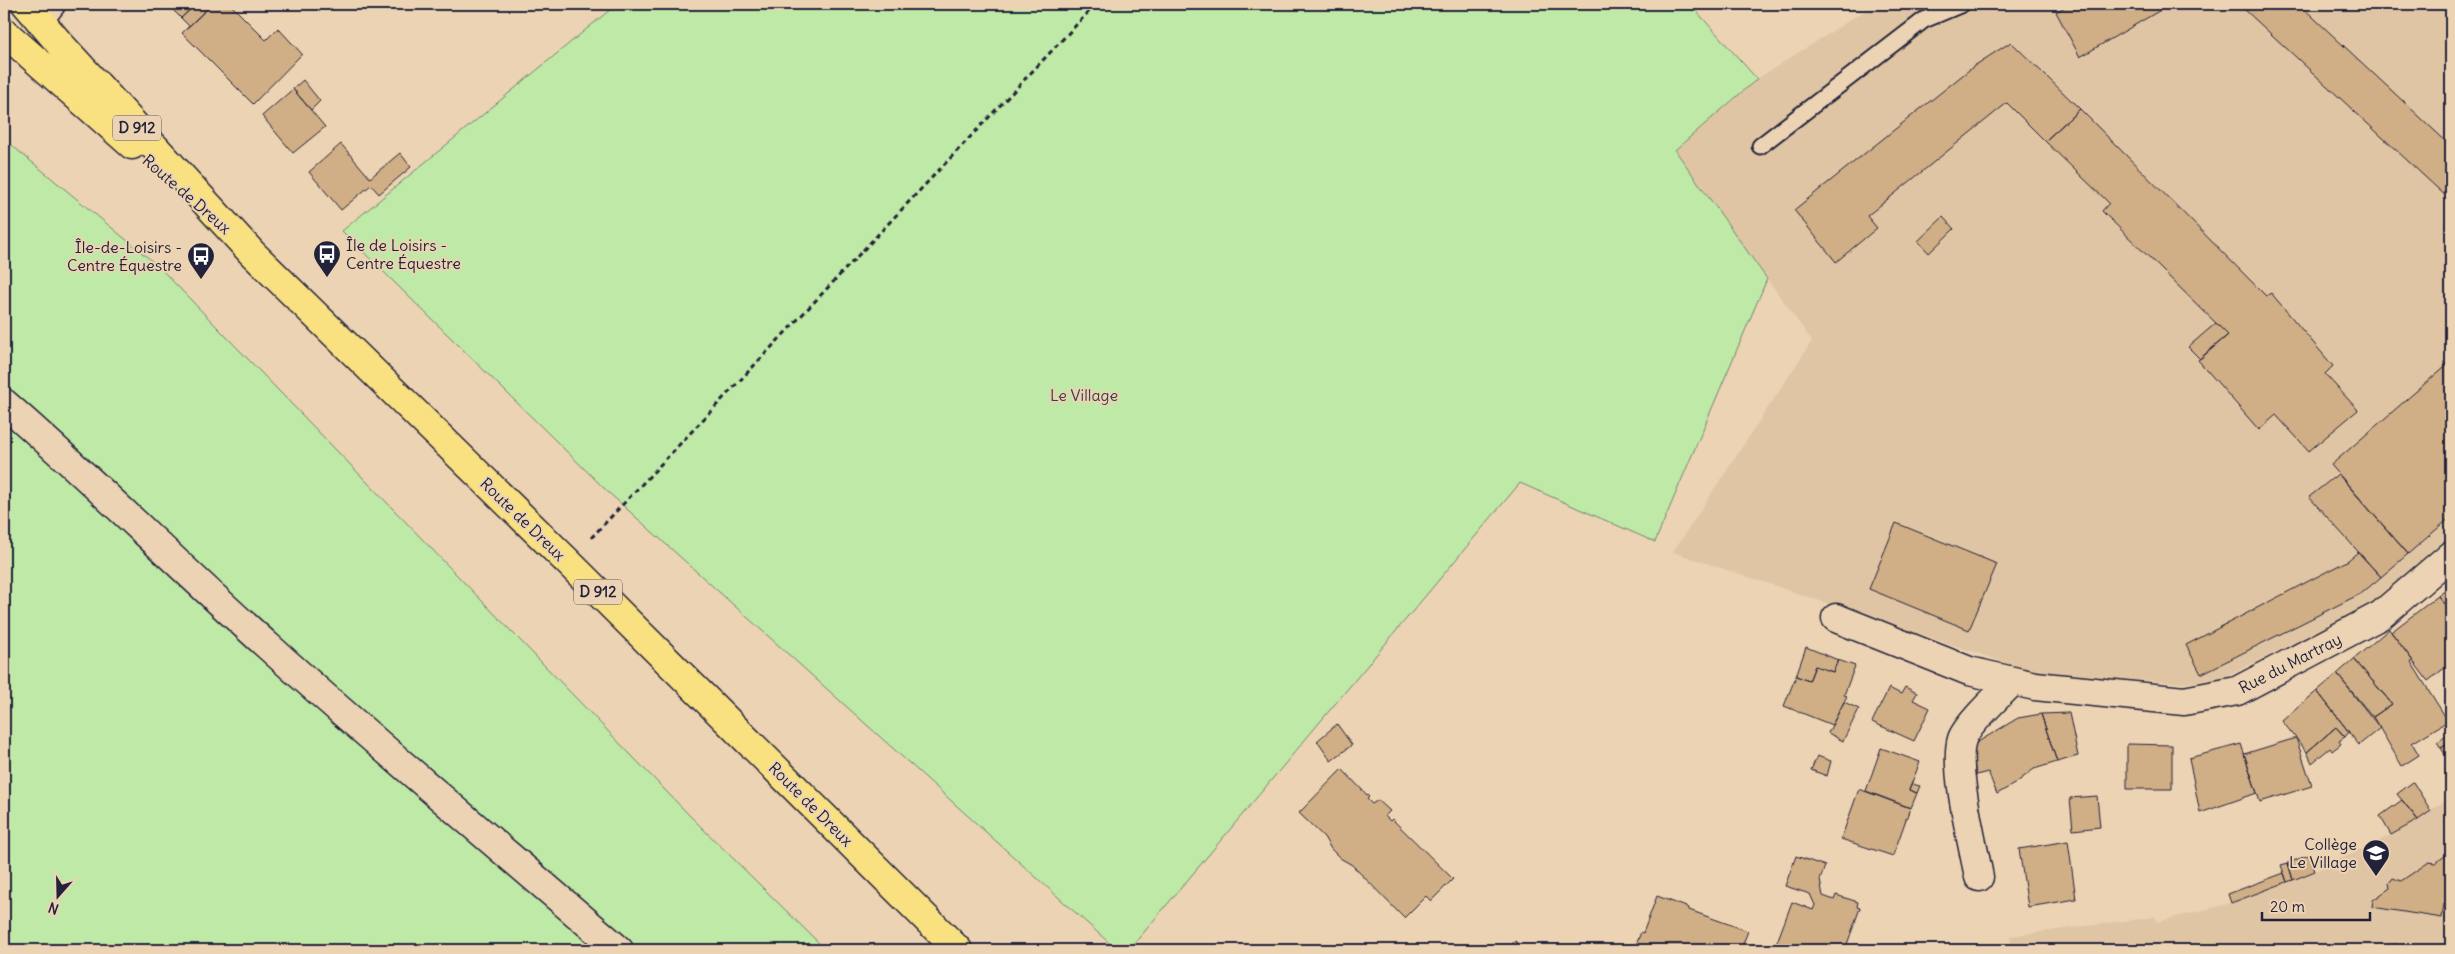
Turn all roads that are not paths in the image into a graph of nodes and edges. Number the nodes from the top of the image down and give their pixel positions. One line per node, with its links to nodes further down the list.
1 (1962, 4): 4 (lane)
2 (39, 9): 5 (main road, Route de Dreux / D 912)
3 (4, 32): 5 (main road, Route de Dreux)
4 (1760, 146)
5 (236, 237): 12 (main road, Route de Dreux / D 912)
6 (4, 404): 11 (street)
7 (2451, 555): 9 (street, Rue du Martray)
8 (1836, 618): 9 (street, Rue du Martray)
9 (2013, 681): 10 (street)
10 (1979, 877)
11 (618, 950)
12 (958, 950)

